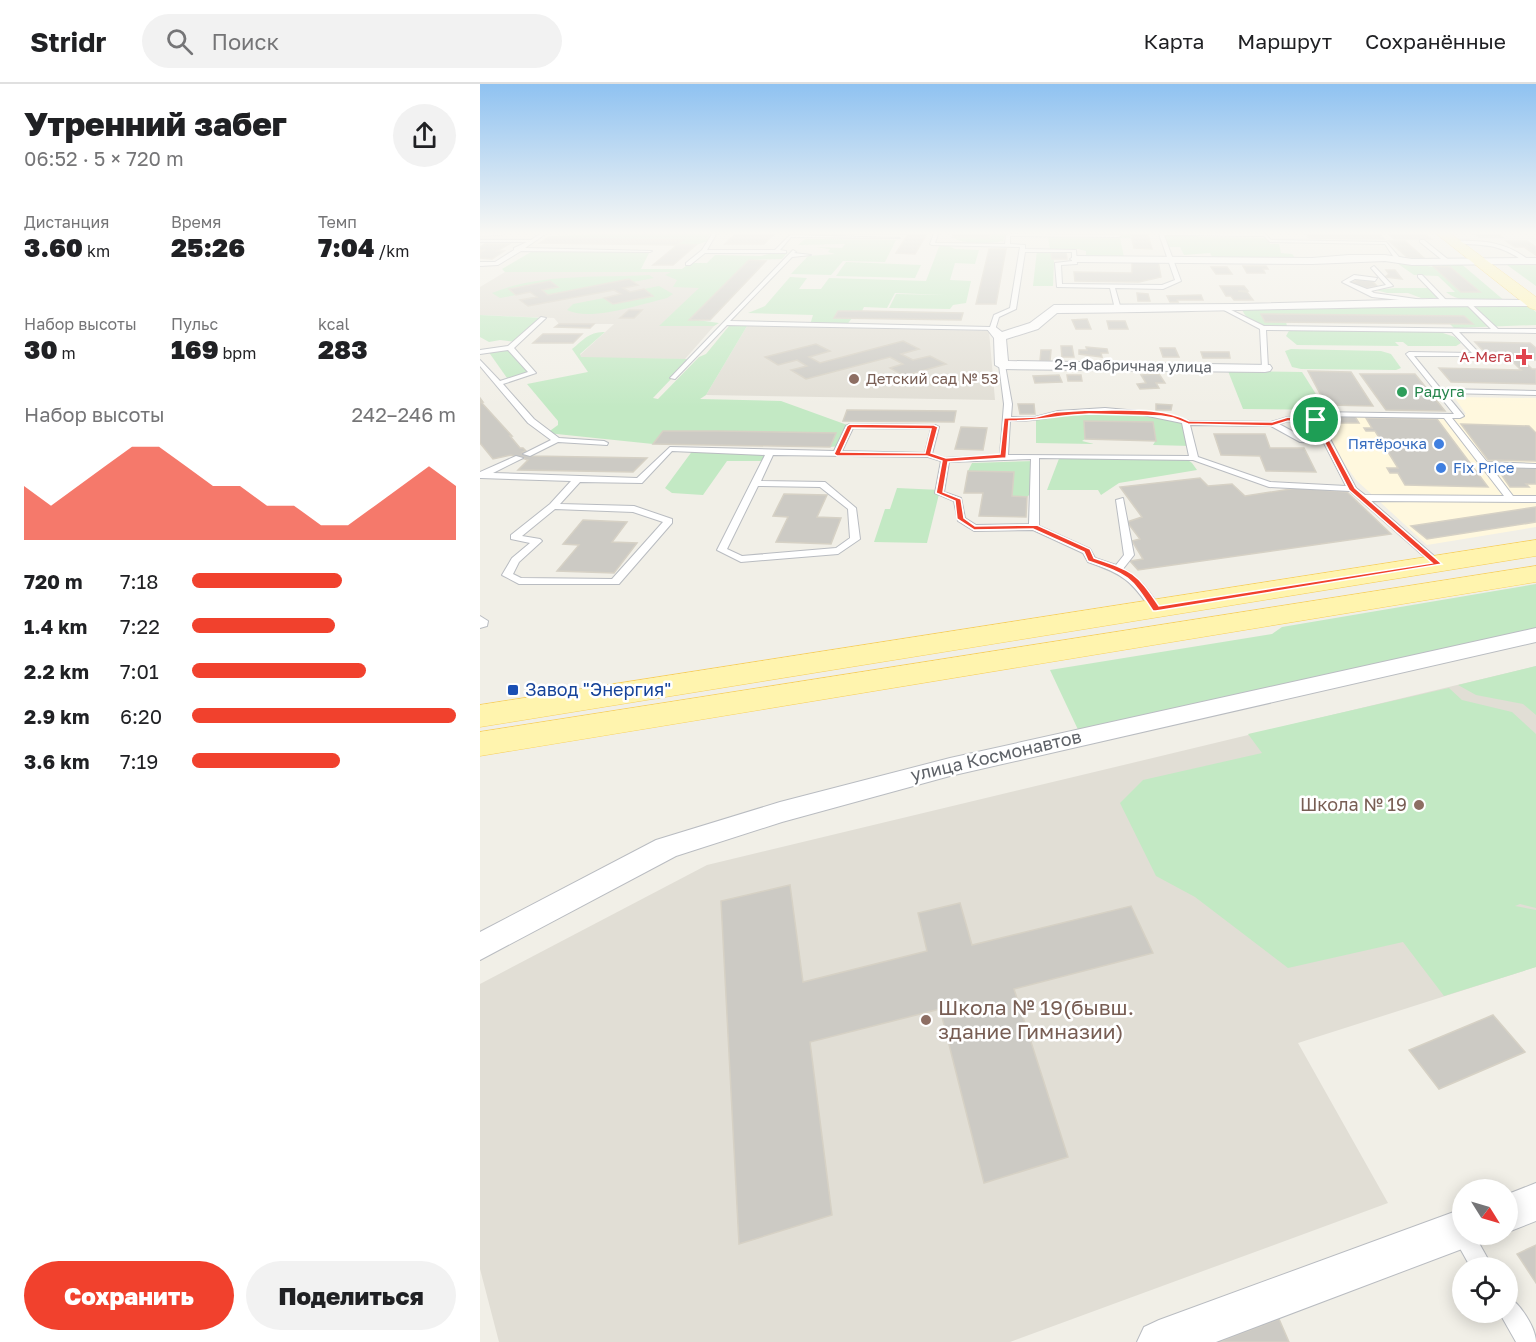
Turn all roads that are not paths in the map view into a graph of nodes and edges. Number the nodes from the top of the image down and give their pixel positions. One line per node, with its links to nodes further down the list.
1 (757, 290): 14 (lane)
2 (1016, 290): 19 (lane)
3 (1113, 290): 11 (lane)
4 (1368, 290): 7 (lane)
5 (1433, 290): 8 (lane)
6 (1516, 290): 10 (main road)
7 (1430, 302): 8 (street); 12 (street)
8 (1446, 303): 9 (street)
9 (1468, 303): 10 (street); 17 (lane)
10 (1535, 304)
11 (1118, 309): 12 (street); 19 (street)
12 (1225, 309): 15 (lane)
13 (543, 318): 20 (lane)
14 (725, 323): 19 (lane); 25 (lane)
15 (1263, 328): 16 (lane); 24 (lane)
16 (1454, 329): 17 (lane); 27 (lane)
17 (1496, 330): 18 (lane)
18 (1536, 331)
19 (996, 333): 23 (street)
20 (510, 348): 21 (lane); 26 (lane)
21 (480, 352)
22 (480, 362): 26 (lane)
23 (1002, 365): 24 (street, 2-я Фабричная улица); 30 (lane)
24 (1265, 368)
25 (673, 378)
26 (499, 383): 34 (lane)
27 (1440, 391): 28 (lane); 29 (lane)
28 (1536, 393)
29 (1446, 416): 31 (lane); 44 (lane)
30 (1006, 419): 32 (lane); 40 (lane)
31 (1316, 420): 33 (lane); 35 (lane)
32 (1188, 423): 33 (lane); 42 (lane)
33 (1272, 424): 35 (lane)
34 (557, 440): 36 (lane); 46 (lane)
35 (1327, 441): 49 (lane)
36 (604, 443)
37 (770, 453): 38 (lane); 47 (lane); 48 (lane)
38 (837, 454): 39 (lane); 39 (lane)
39 (928, 454): 43 (lane)
40 (1004, 456): 41 (lane); 43 (lane)
41 (1035, 456): 42 (lane); 55 (lane)
42 (1194, 458): 49 (lane)
43 (945, 460): 55 (lane)
44 (1485, 464): 45 (lane); 51 (lane)
45 (1536, 465)
46 (483, 474): 47 (lane)
47 (578, 479): 54 (lane)
48 (756, 483): 48 (lane)
49 (1352, 489): 50 (lane)
50 (1362, 498): 51 (lane); 57 (lane)
51 (1511, 499): 52 (lane)
52 (1536, 499)
53 (1120, 500): 58 (lane)
54 (553, 506): 54 (lane)
55 (1034, 527): 58 (lane)
56 (1536, 548): 57 (main road)
57 (1438, 564): 60 (main road)
58 (1118, 568): 60 (lane)
59 (1536, 574): 63 (main road)
60 (1156, 609): 62 (main road)
61 (1536, 634): 64 (street, улица Космонавтов)
62 (480, 716)
63 (480, 744)
64 (480, 947)
65 (1536, 1202): 66 (street)
66 (1518, 1208)
67 (1452, 1233): 69 (street)
68 (1517, 1323): 70 (lane)
69 (1166, 1341)
70 (1528, 1342)

